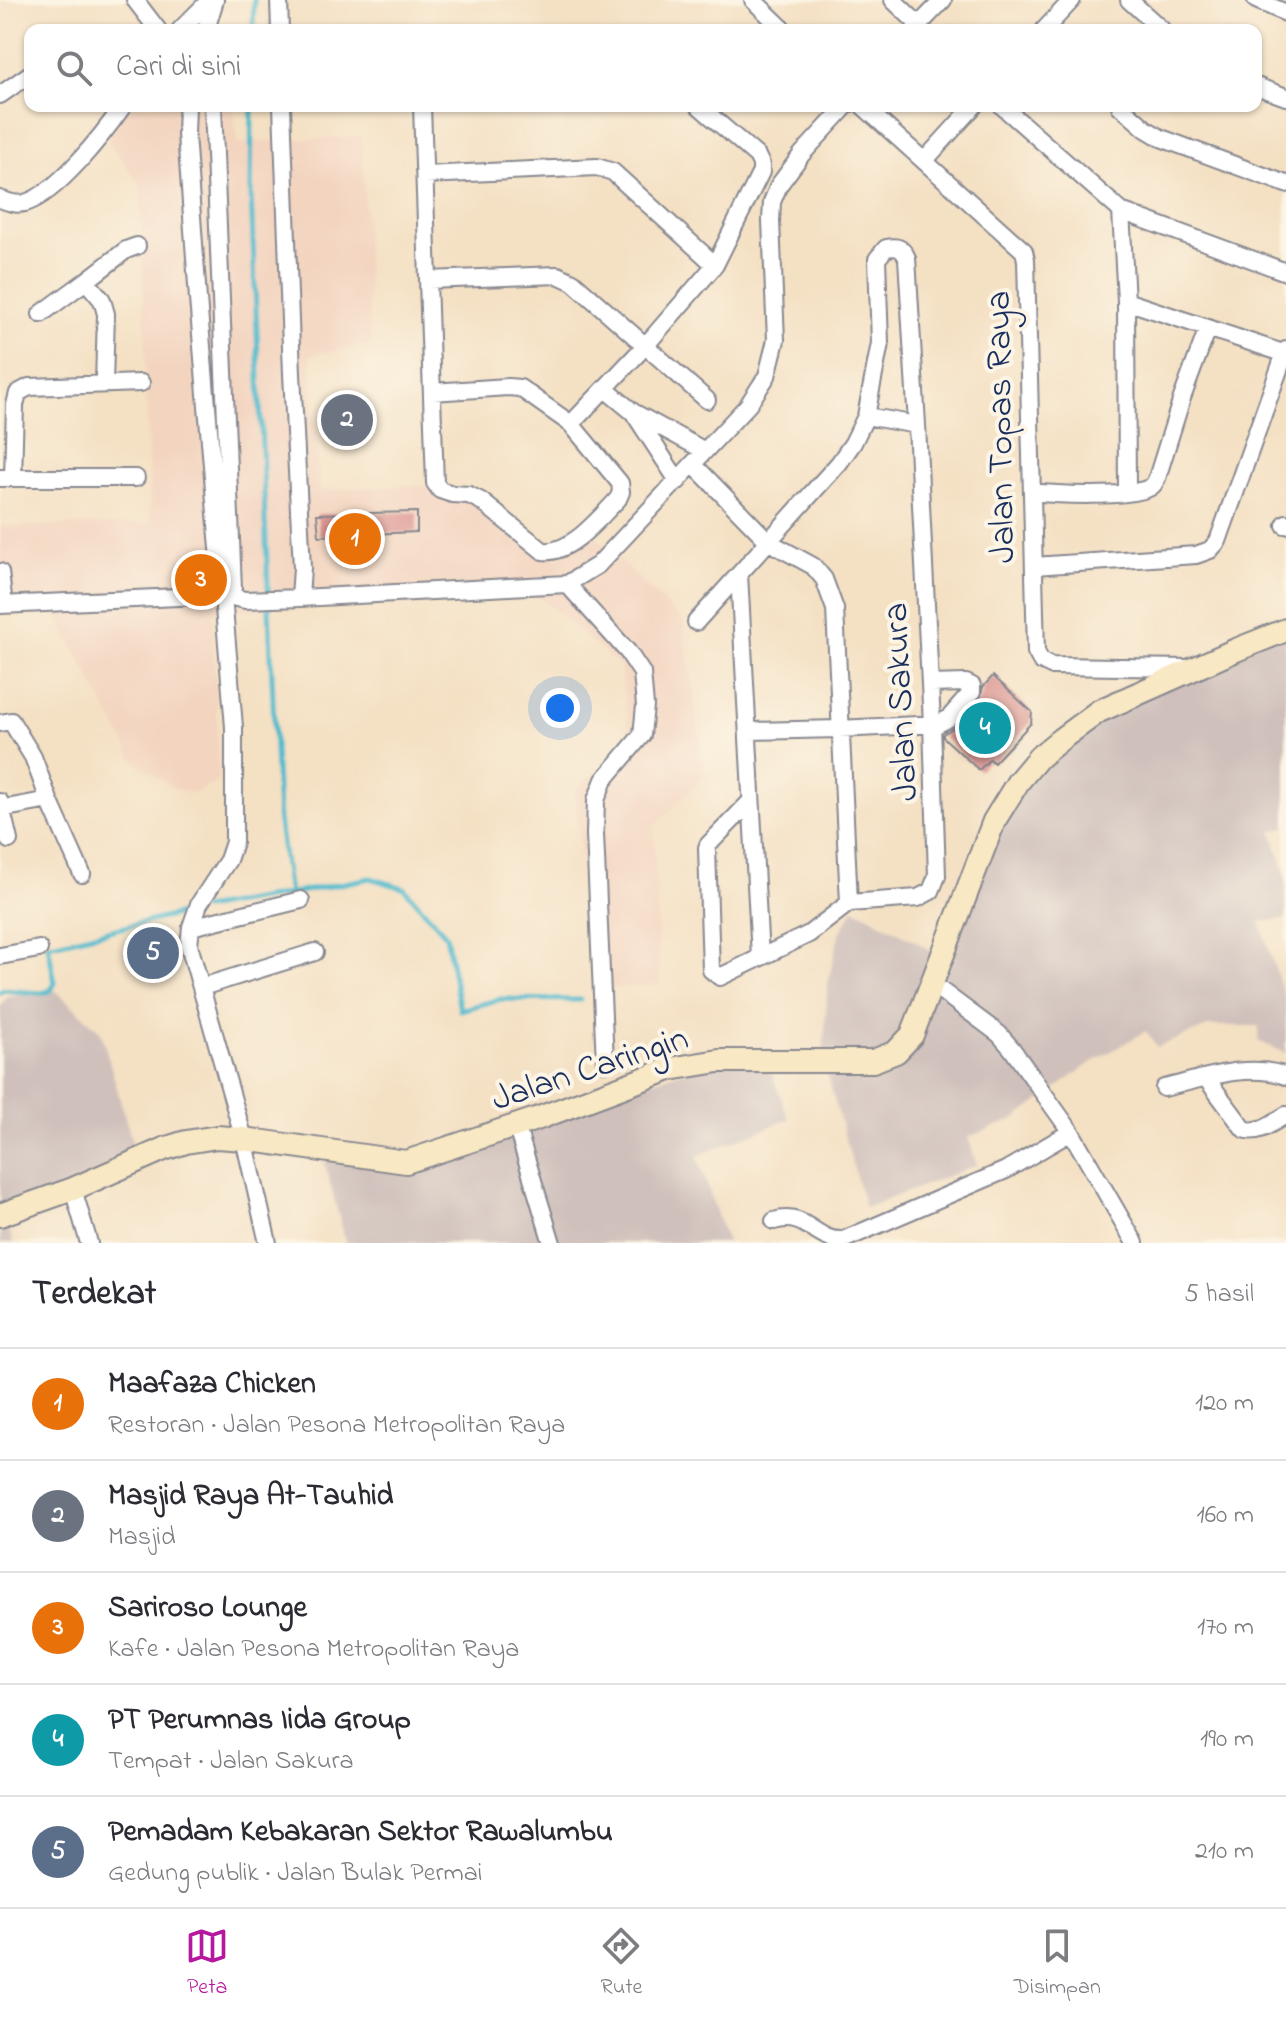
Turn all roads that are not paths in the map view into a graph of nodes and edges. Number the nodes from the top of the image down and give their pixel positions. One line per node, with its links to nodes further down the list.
1 (135, 0): 11 (street)
2 (212, 0): 12 (street); 13 (street)
3 (279, 0): 14 (street)
4 (753, 0): 15 (street)
5 (893, 0): 16 (street)
6 (943, 0): 17 (street)
7 (1072, 0): 18 (street)
8 (1129, 0): 19 (street)
9 (1256, 0): 10 (street)
10 (1286, 13)
11 (153, 24)
12 (186, 24)
13 (207, 24)
14 (280, 24)
15 (778, 24)
16 (914, 24)
17 (920, 24)
18 (1050, 24)
19 (1155, 24)
20 (24, 78): 22 (street)
21 (1262, 88): 23 (street)
22 (0, 95)
23 (1286, 97)
24 (118, 112): 38 (street)
25 (187, 112): 71 (street)
26 (213, 112): 71 (street)
27 (282, 112): 72 (street)
28 (422, 112): 36 (street)
29 (706, 112): 41 (street)
30 (840, 112): 59 (street)
31 (870, 112): 35 (street, Jalan Topas Raya)
32 (969, 112): 35 (street)
33 (1009, 112): 39 (street)
34 (1127, 112): 37 (street)
35 (925, 160): 64 (street, Jalan Topas Raya)
36 (425, 175): 41 (street); 43 (street)
37 (1286, 184)
38 (0, 199)
39 (1121, 211): 42 (street); 45 (street)
40 (137, 246): 44 (street)
41 (715, 265): 48 (street)
42 (1286, 272)
43 (428, 280): 48 (street); 53 (street)
44 (86, 281): 46 (street); 51 (street)
45 (1126, 301): 47 (street); 65 (street)
46 (41, 314)
47 (1208, 328): 49 (street); 65 (street)
48 (646, 345): 52 (street); 54 (street)
49 (1286, 352): 67 (street)
50 (141, 383): 51 (street)
51 (104, 384): 61 (street)
52 (605, 389): 55 (street); 57 (street)
53 (432, 392): 57 (street); 57 (street)
54 (707, 400)
55 (633, 412): 59 (street); 63 (street)
56 (866, 416): 58 (street); 58 (street, Jalan Sakura); 66 (street)
57 (571, 424)
58 (917, 425): 77 (street, Jalan Sakura)
59 (705, 451): 60 (street)
60 (694, 465): 63 (street); 66 (street)
61 (6, 478): 62 (street)
62 (136, 478)
63 (678, 481): 70 (street)
64 (1032, 492): 65 (street); 67 (street, Jalan Topas Raya)
65 (1127, 492)
66 (769, 542): 69 (street); 80 (street)
67 (1034, 566): 76 (street, Jalan Topas Raya)
68 (0, 572): 73 (street)
69 (739, 574): 74 (street); 81 (street)
70 (567, 584): 72 (street); 96 (street)
71 (234, 597): 72 (street); 73 (street); 89 (street)
72 (294, 598)
73 (2, 605)
74 (696, 622)
75 (1286, 630): 76 (main road, Jalan Caringin)
76 (1195, 668): 94 (main road, Jalan Caringin)
77 (930, 684): 79 (street, Jalan Sakura); 79 (street)
78 (0, 723): 82 (street)
79 (932, 724): 80 (street); 88 (street, Jalan Sakura)
80 (839, 729): 81 (street); 88 (street)
81 (749, 731): 83 (street)
82 (49, 800): 84 (street); 86 (street)
83 (751, 801): 93 (street); 93 (street)
84 (1, 805): 85 (street)
85 (9, 840)
86 (82, 874)
87 (301, 900): 89 (street)
88 (849, 903): 93 (street)
89 (195, 915): 95 (street)
90 (39, 949): 92 (street)
91 (315, 952): 95 (street)
92 (0, 956)
93 (760, 957)
94 (932, 984): 101 (main road, Jalan Caringin); 102 (street)
95 (202, 987): 103 (street)
96 (605, 1063)
97 (1286, 1076): 98 (street)
98 (1206, 1078): 99 (street); 100 (street)
99 (1164, 1088)
100 (1286, 1115)
101 (516, 1125): 103 (main road, Jalan Caringin); 109 (street)
102 (1071, 1132): 106 (street); 110 (street)
103 (244, 1139): 104 (main road, Jalan Caringin); 108 (street)
104 (73, 1189): 105 (main road, Jalan Caringin); 107 (street)
105 (0, 1215)
106 (774, 1221)
107 (89, 1243)
108 (268, 1243)
109 (552, 1243)
110 (1135, 1243)

